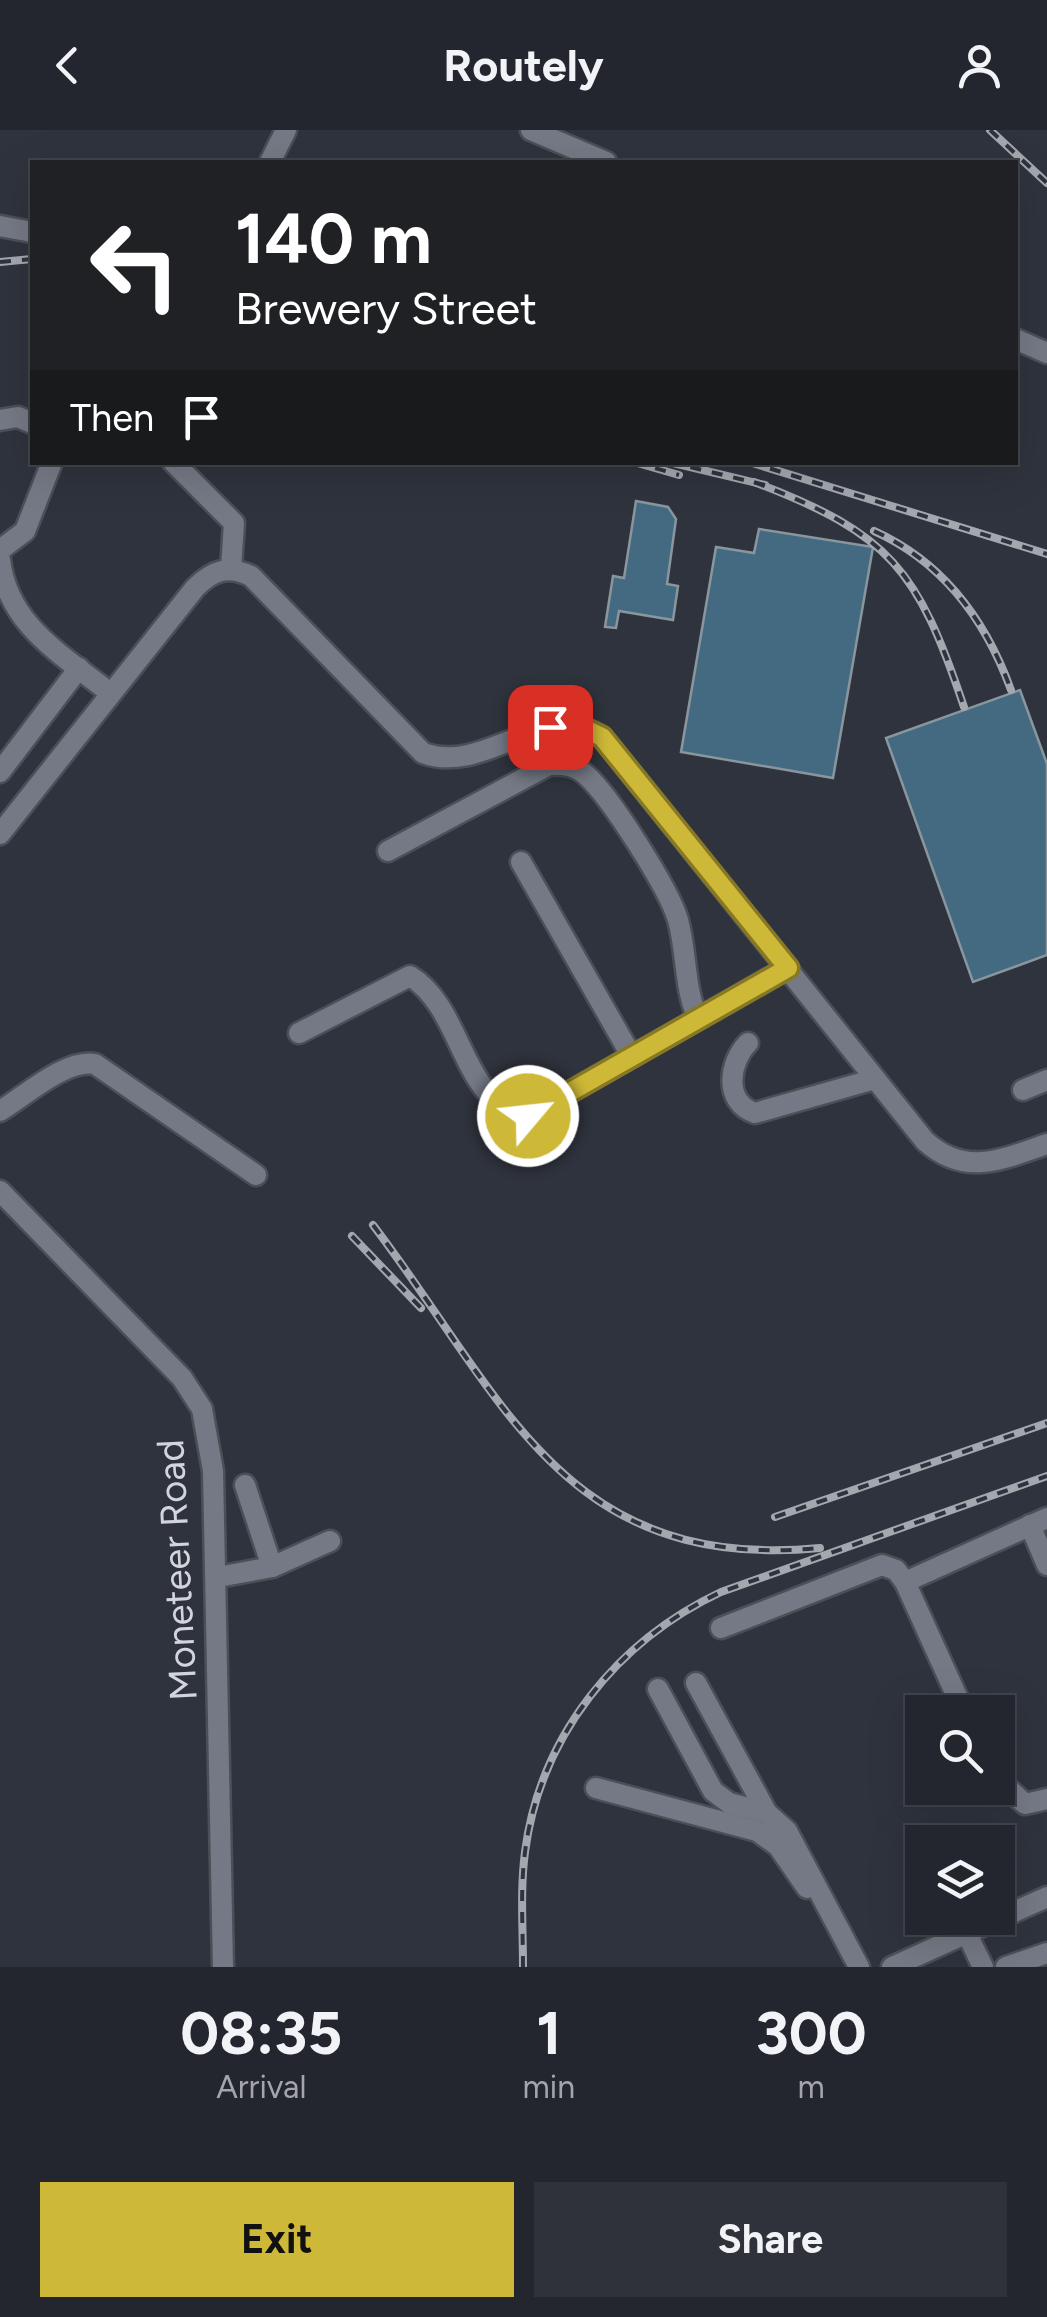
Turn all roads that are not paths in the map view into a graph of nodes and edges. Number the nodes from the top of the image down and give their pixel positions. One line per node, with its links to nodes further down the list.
1 (286, 130): 3 (street)
2 (531, 130): 4 (street)
3 (271, 160)
4 (601, 160)
5 (0, 226): 6 (street)
6 (30, 232)
7 (1018, 340): 8 (street)
8 (1047, 353)
9 (0, 420): 10 (street)
10 (30, 422)
11 (51, 465): 13 (street)
12 (176, 465): 15 (street)
13 (0, 550)
14 (0, 559): 16 (street)
15 (231, 569): 17 (street); 22 (street)
16 (79, 668): 17 (street); 18 (street)
17 (110, 694): 19 (street)
18 (0, 772)
19 (0, 834)
20 (388, 852): 23 (street)
21 (520, 862): 26 (street)
22 (788, 968): 23 (street); 27 (street)
23 (698, 1019): 26 (street)
24 (299, 1034): 26 (street)
25 (748, 1043): 27 (street)
26 (632, 1058)
27 (875, 1079): 31 (street)
28 (1047, 1080): 29 (street)
29 (1022, 1090)
30 (0, 1111): 32 (street)
31 (1047, 1144)
32 (256, 1175)
33 (0, 1190): 39 (street, Moneteer Road)
34 (245, 1485): 38 (street)
35 (1038, 1522): 37 (street); 40 (street)
36 (330, 1541): 38 (street)
37 (1047, 1564)
38 (272, 1567): 39 (street)
39 (218, 1577): 54 (street, Moneteer Road)
40 (906, 1582): 41 (street); 44 (street)
41 (722, 1628)
42 (696, 1683): 48 (street)
43 (658, 1690): 48 (street)
44 (956, 1695)
45 (596, 1788): 55 (street)
46 (1015, 1795): 47 (street)
47 (1047, 1799)
48 (767, 1813): 56 (street)
49 (1047, 1897): 50 (street)
50 (1015, 1912)
51 (965, 1935): 57 (street)
52 (968, 1935): 58 (street)
53 (1033, 1960): 59 (street)
54 (223, 1967)
55 (842, 1967)
56 (859, 1967)
57 (892, 1967)
58 (984, 1967)
59 (1006, 1967)

